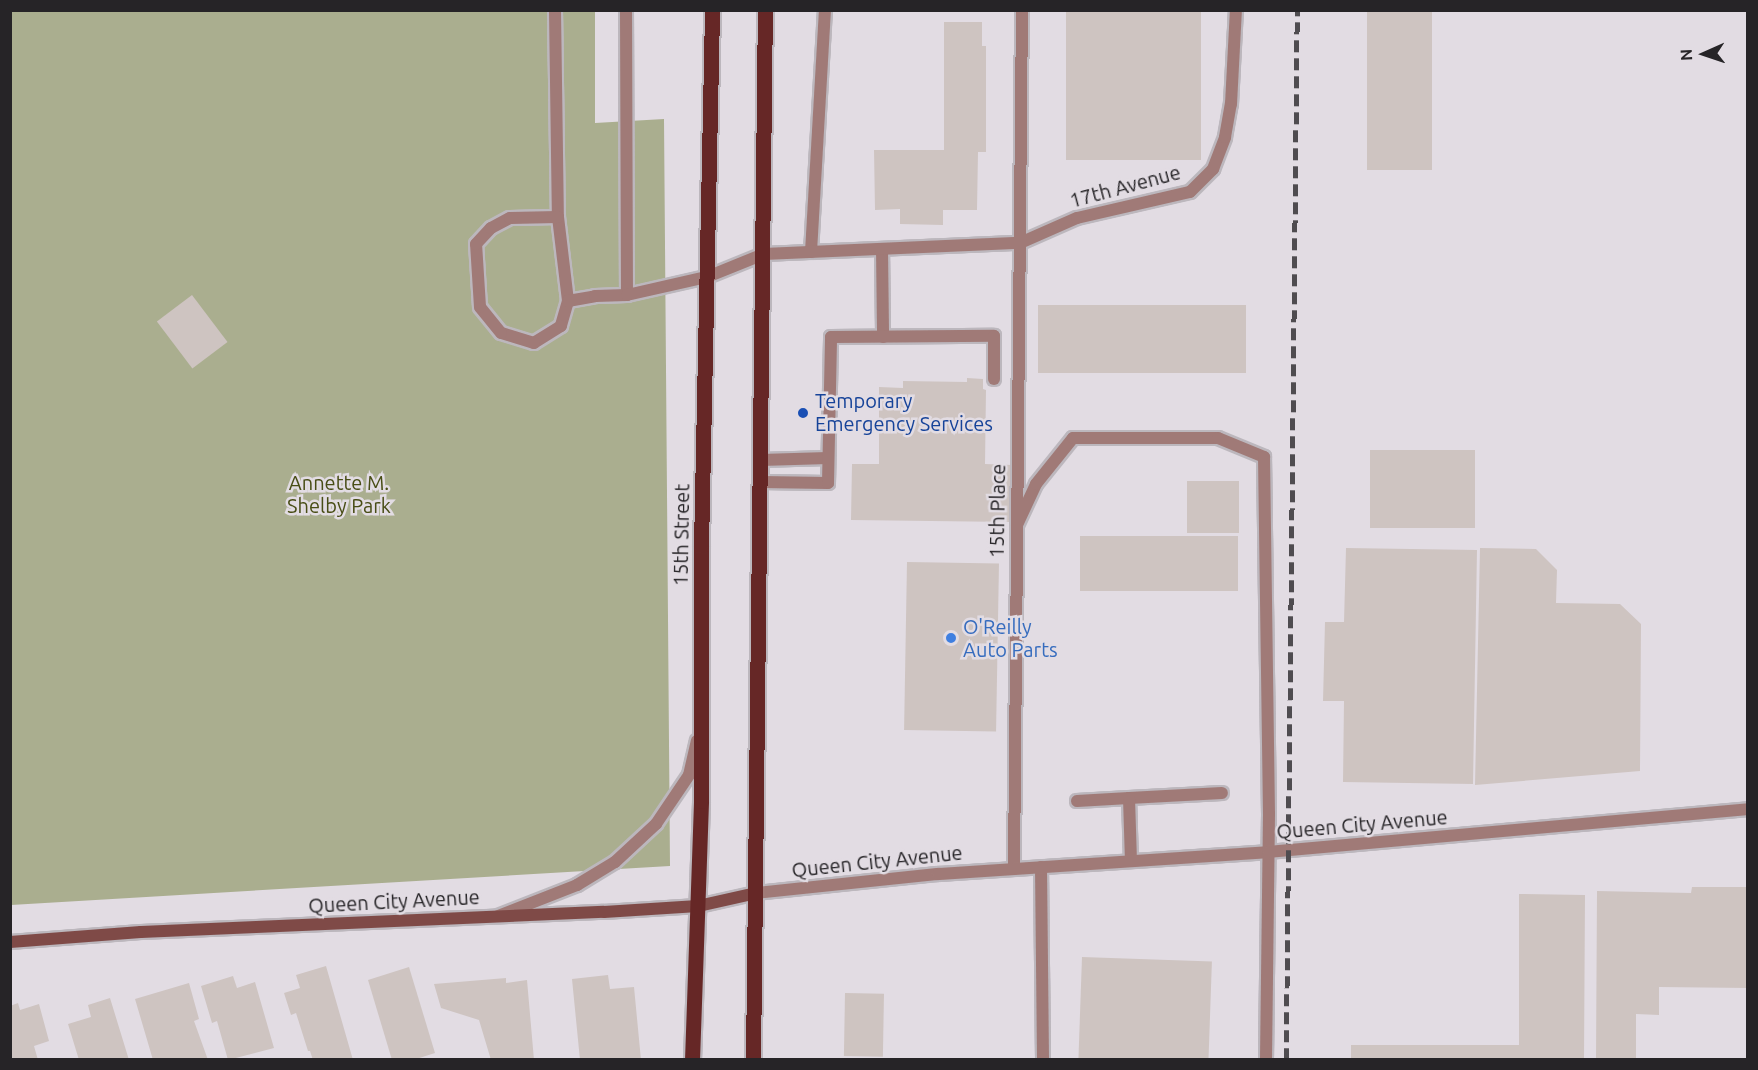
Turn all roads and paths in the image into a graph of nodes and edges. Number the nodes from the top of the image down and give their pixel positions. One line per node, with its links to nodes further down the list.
1 (555, 10): 8 (street)
2 (626, 10): 14 (street)
3 (712, 10): 13 (main road, 15th Street)
4 (765, 10): 12 (main road)
5 (825, 10): 11 (street)
6 (1022, 10): 9 (street, 15th Place)
7 (1236, 10): 9 (street, 17th Avenue)
8 (558, 217): 15 (street); 15 (street)
9 (1020, 243): 10 (street, 17th Avenue); 21 (street, 15th Place)
10 (882, 249): 11 (street, 17th Avenue); 16 (street)
11 (812, 252): 12 (street, 17th Avenue)
12 (764, 254): 13 (street, 17th Avenue); 19 (main road)
13 (707, 277): 14 (street, 17th Avenue); 22 (main road, 15th Street)
14 (627, 295): 15 (street, 17th Avenue)
15 (568, 301)
16 (883, 337): 17 (street); 18 (street)
17 (994, 379)
18 (828, 458): 19 (street); 20 (street)
19 (761, 459): 20 (main road)
20 (761, 482): 31 (main road)
21 (1016, 529): 27 (street); 30 (street, 15th Place)
22 (702, 719): 32 (main road, 15th Street); 33 (street)
23 (1222, 793): 24 (street)
24 (1129, 798): 25 (street); 28 (street)
25 (1077, 801)
26 (1748, 809): 27 (street, Queen City Avenue)
27 (1268, 852): 28 (street, Queen City Avenue); 38 (street)
28 (1131, 861): 29 (street, Queen City Avenue)
29 (1041, 867): 30 (street, Queen City Avenue); 37 (street)
30 (1014, 869): 31 (street, Queen City Avenue)
31 (756, 893): 32 (main road, Queen City Avenue); 36 (main road)
32 (698, 906): 33 (main road, Queen City Avenue); 35 (main road, 15th Street)
33 (498, 916): 34 (main road, Queen City Avenue)
34 (10, 942)
35 (692, 1059)
36 (753, 1059)
37 (1043, 1059)
38 (1266, 1059)

